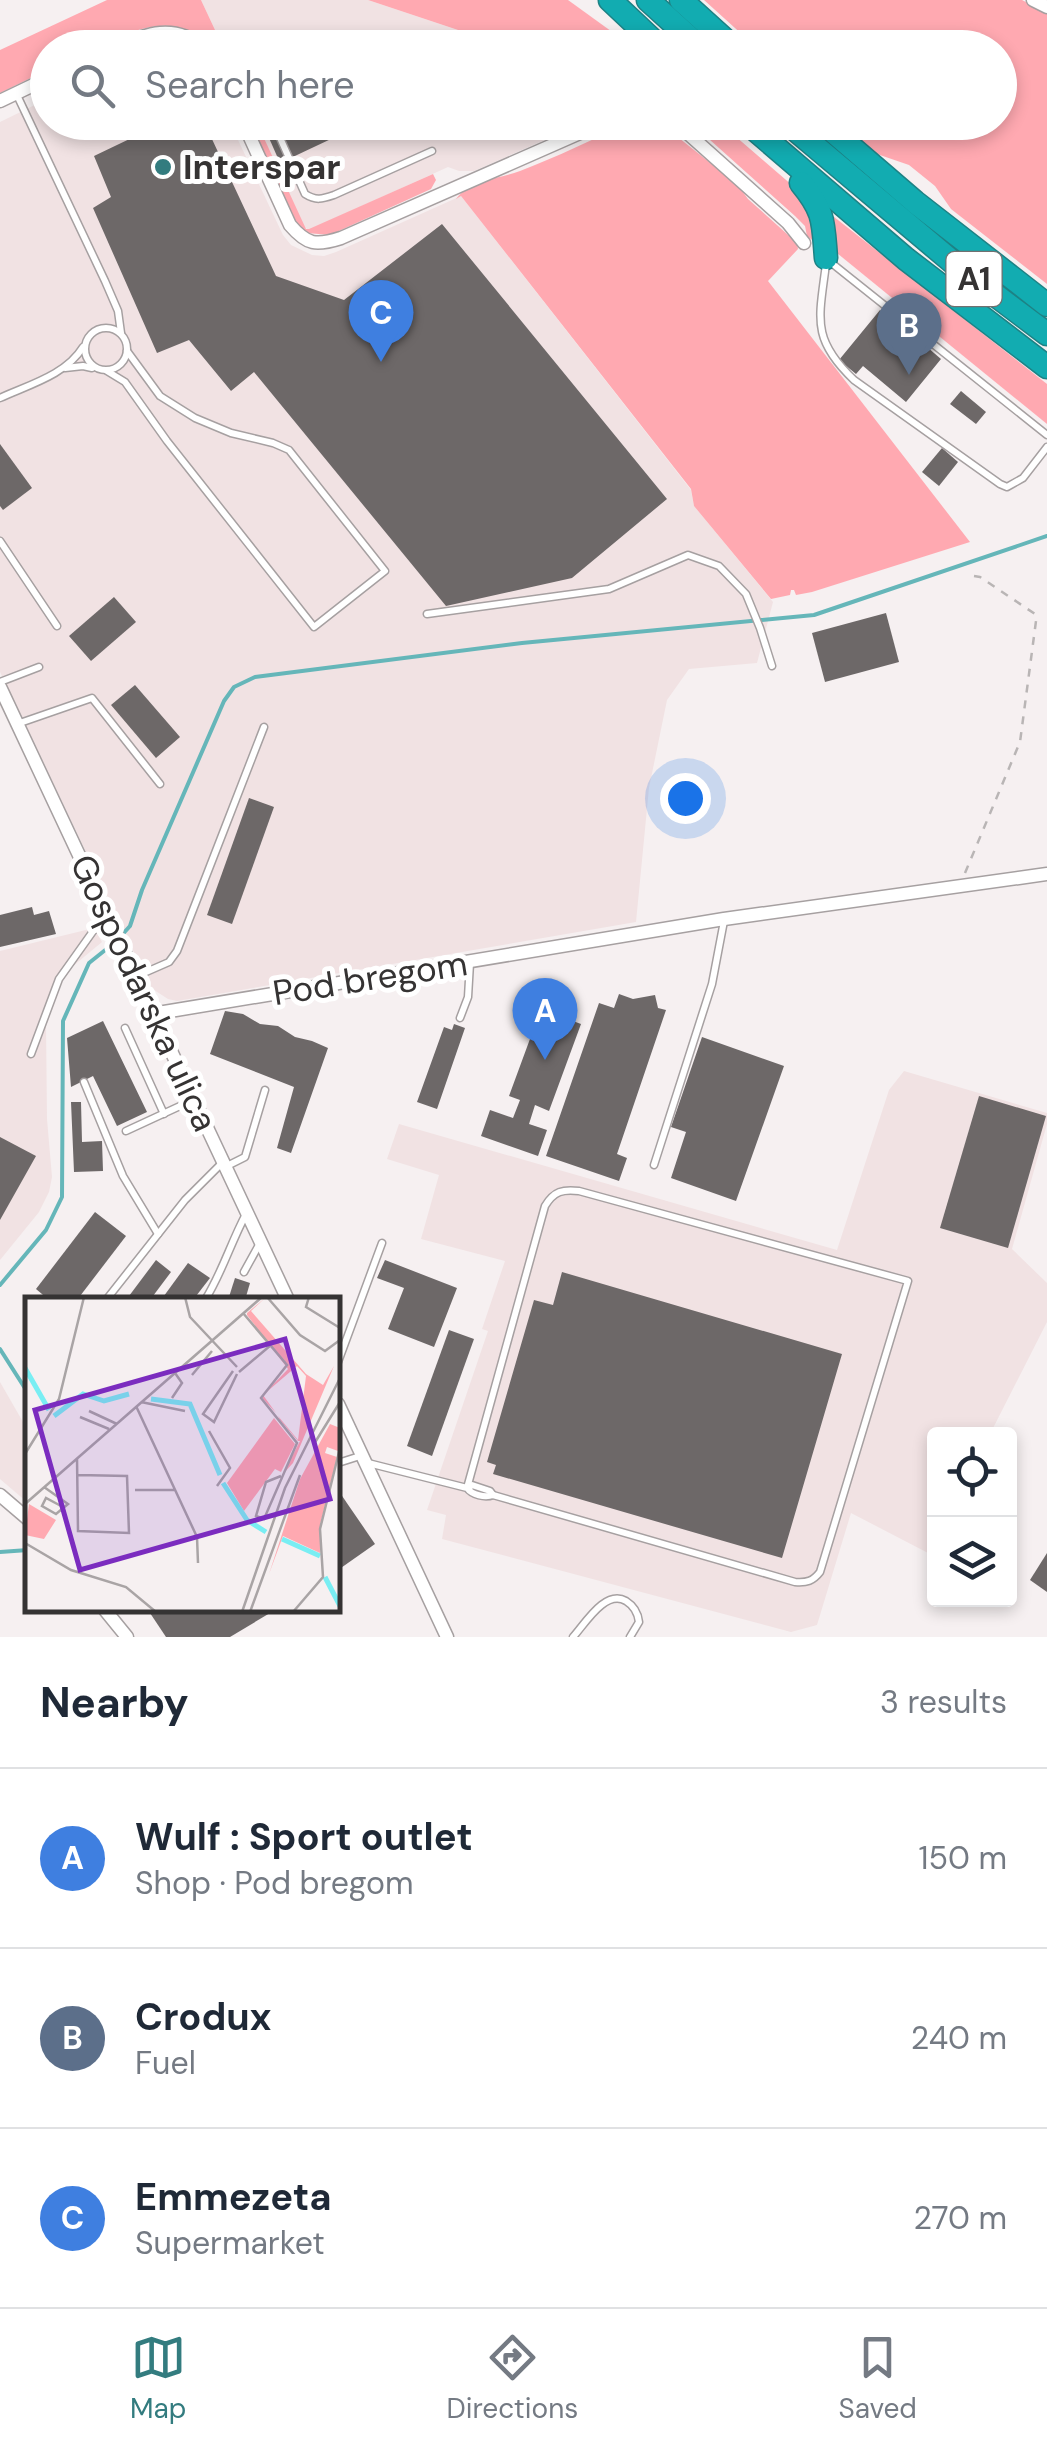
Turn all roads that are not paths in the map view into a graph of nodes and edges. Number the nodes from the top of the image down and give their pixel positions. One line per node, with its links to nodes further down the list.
1 (610, 0): 6 (highway)
2 (648, 0): 7 (highway)
3 (682, 0): 8 (highway)
4 (1033, 0): 5 (street)
5 (1047, 7)
6 (642, 30)
7 (682, 30)
8 (714, 30)
9 (30, 86): 10 (street)
10 (16, 93): 11 (street); 12 (lane)
11 (0, 100)
12 (30, 123)
13 (38, 140): 26 (lane)
14 (252, 140): 16 (street)
15 (281, 140): 21 (lane)
16 (564, 140)
17 (695, 140): 23 (street)
18 (767, 140): 22 (highway, A1)
19 (807, 140): 27 (highway, A1)
20 (843, 140): 25 (highway)
21 (432, 151)
22 (780, 151): 24 (highway); 31 (highway, A1)
23 (804, 244): 24 (lane)
24 (826, 258): 34 (lane); 35 (lane)
25 (1047, 306)
26 (120, 334): 28 (lane); 29 (lane)
27 (1047, 334)
28 (88, 339): 30 (lane); 32 (lane)
29 (128, 351): 32 (lane); 32 (lane)
30 (64, 368): 32 (lane); 33 (lane)
31 (1047, 368)
32 (104, 370)
33 (0, 398)
34 (1047, 435)
35 (1047, 447)
36 (0, 541): 37 (lane)
37 (3, 552): 39 (lane)
38 (427, 614): 40 (lane)
39 (57, 626)
40 (772, 666)
41 (40, 668): 42 (lane)
42 (0, 685): 43 (street, Gospodarska ulica)
43 (17, 724): 45 (lane); 47 (street, Gospodarska ulica)
44 (264, 726): 50 (lane)
45 (160, 784)
46 (1047, 874): 48 (street, Pod bregom)
47 (107, 912): 50 (street, Gospodarska ulica); 54 (lane)
48 (724, 918): 49 (street, Pod bregom); 61 (lane)
49 (470, 962): 51 (street, Pod bregom); 52 (lane)
50 (136, 976): 51 (street, Gospodarska ulica)
51 (152, 1014): 57 (street, Gospodarska ulica)
52 (460, 1018)
53 (125, 1028): 58 (lane)
54 (31, 1054)
55 (84, 1082): 63 (lane)
56 (265, 1090): 60 (lane)
57 (194, 1100): 58 (lane); 60 (street, Gospodarska ulica)
58 (164, 1114): 59 (lane)
59 (126, 1132)
60 (224, 1165): 62 (street, Gospodarska ulica); 63 (lane)
61 (654, 1165)
62 (247, 1213): 64 (street, Gospodarska ulica); 68 (lane)
63 (158, 1234): 67 (lane)
64 (260, 1242): 66 (lane); 69 (street, Gospodarska ulica)
65 (382, 1243): 70 (lane)
66 (244, 1272)
67 (108, 1297)
68 (206, 1297)
69 (287, 1297)
70 (340, 1357)
71 (340, 1408): 72 (street)
72 (363, 1458): 73 (lane); 74 (lane); 79 (street)
73 (340, 1462)
74 (467, 1488): 74 (lane)
75 (0, 1495): 76 (street)
76 (25, 1516)
77 (107, 1612): 78 (street)
78 (126, 1637)
79 (447, 1637)
80 (572, 1637): 81 (lane)
81 (630, 1637)

